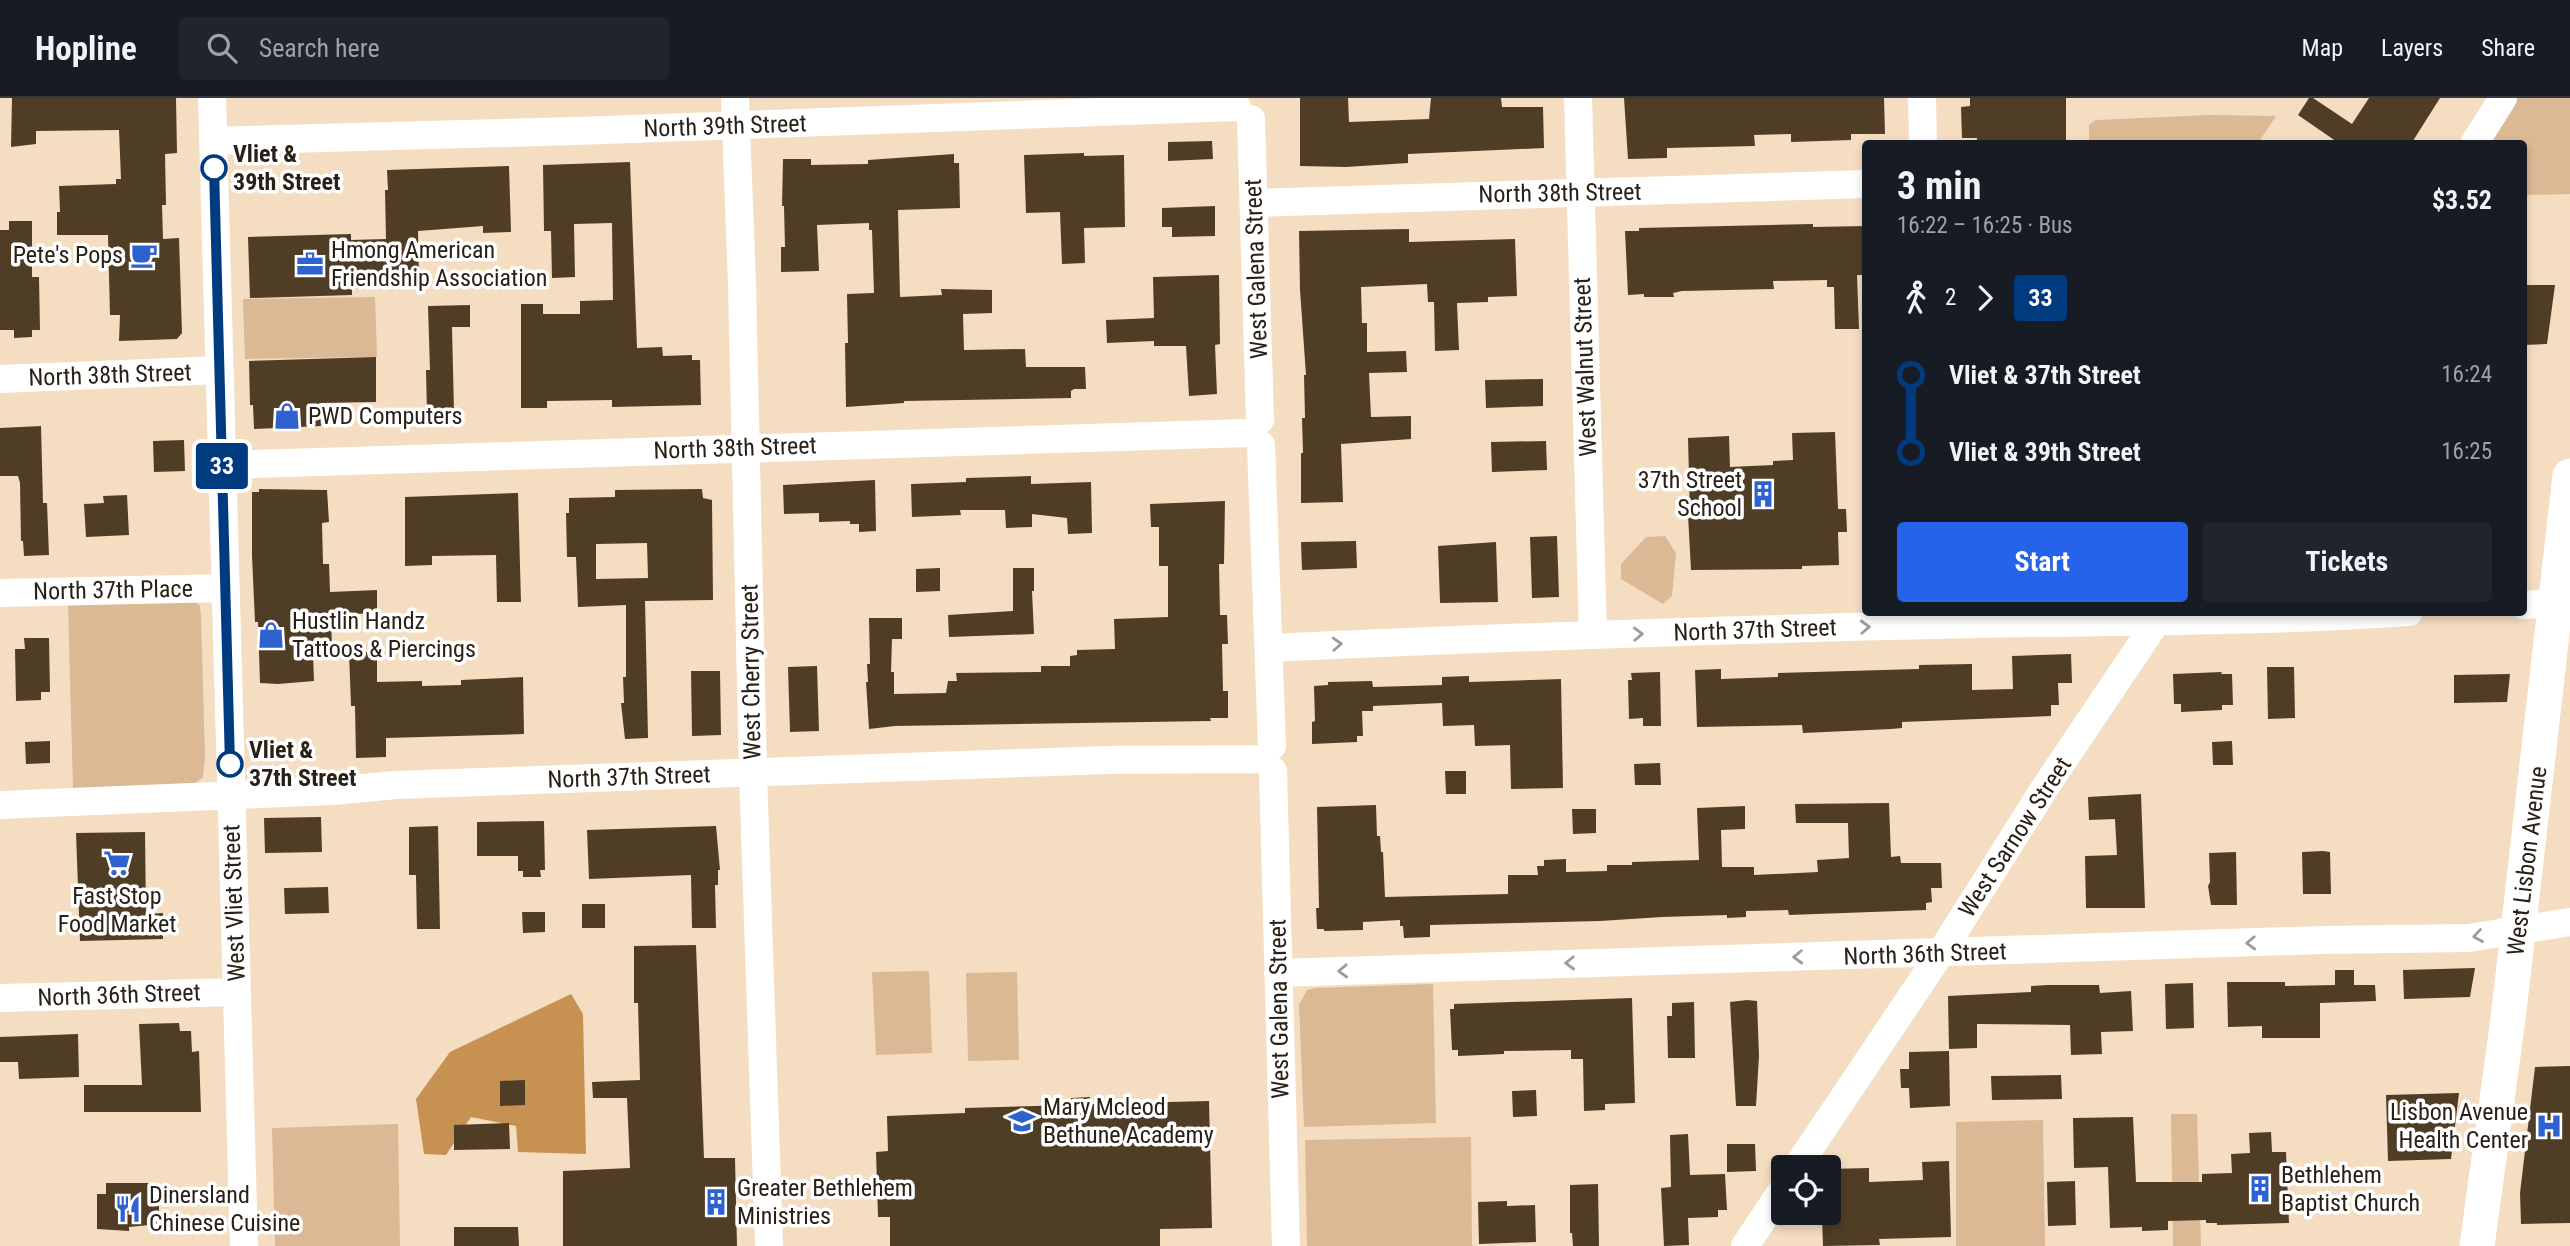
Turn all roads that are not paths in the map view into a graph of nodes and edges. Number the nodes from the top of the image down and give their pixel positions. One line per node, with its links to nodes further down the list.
1 (212, 98): 9 (street, West Vliet Street)
2 (1578, 98): 11 (street, West Walnut Street)
3 (1922, 98): 7 (street)
4 (2502, 98): 8 (street)
5 (1247, 106): 6 (street, North 39th Street); 12 (street, West Galena Street)
6 (736, 112): 9 (street, North 39th Street); 16 (street, West Cherry Street)
7 (1923, 140)
8 (2476, 140)
9 (213, 141): 13 (street, West Vliet Street)
10 (1862, 184): 11 (street, North 38th Street)
11 (1581, 193): 12 (street, North 38th Street); 25 (street, West Walnut Street)
12 (1254, 203): 15 (street, West Galena Street)
13 (220, 370): 14 (street, North 38th Street); 17 (street, West Vliet Street)
14 (0, 379)
15 (1256, 432): 16 (street, North 38th Street); 26 (street, West Galena Street)
16 (746, 447): 17 (street, North 38th Street); 28 (street, West Cherry Street)
17 (222, 465): 19 (street, West Vliet Street)
18 (2570, 476): 21 (main road, West Lisbon Avenue)
19 (226, 588): 20 (street, North 37th Place); 29 (street, West Vliet Street)
20 (0, 593)
21 (2550, 602): 32 (main road, West Lisbon Avenue)
22 (2243, 616): 23 (street, North 37th Street)
23 (2160, 618): 24 (street, North 37th Street); 33 (street, West Sarnow Street)
24 (1936, 619): 25 (street, North 37th Street, one-way to 24)
25 (1593, 635): 26 (street, North 37th Street, one-way to 25)
26 (1269, 648): 27 (street, West Galena Street)
27 (1268, 759): 28 (street, North 37th Street); 34 (street, West Galena Street)
28 (753, 773): 29 (street, North 37th Street); 40 (street, West Cherry Street)
29 (231, 795): 30 (street, North 37th Street); 35 (street, West Vliet Street)
30 (0, 805)
31 (2570, 922): 32 (street, North 36th Street)
32 (2519, 929): 33 (street, North 36th Street, one-way to 33); 43 (main road, West Lisbon Avenue)
33 (1940, 954): 34 (street, North 36th Street, one-way to 34); 37 (street, West Sarnow Street)
34 (1278, 973): 41 (street, West Galena Street)
35 (237, 992): 36 (street, North 36th Street); 39 (street, West Vliet Street)
36 (0, 998)
37 (1805, 1155)
38 (1771, 1206): 42 (street)
39 (244, 1246)
40 (769, 1246)
41 (1286, 1246)
42 (1745, 1246)
43 (2477, 1246)

